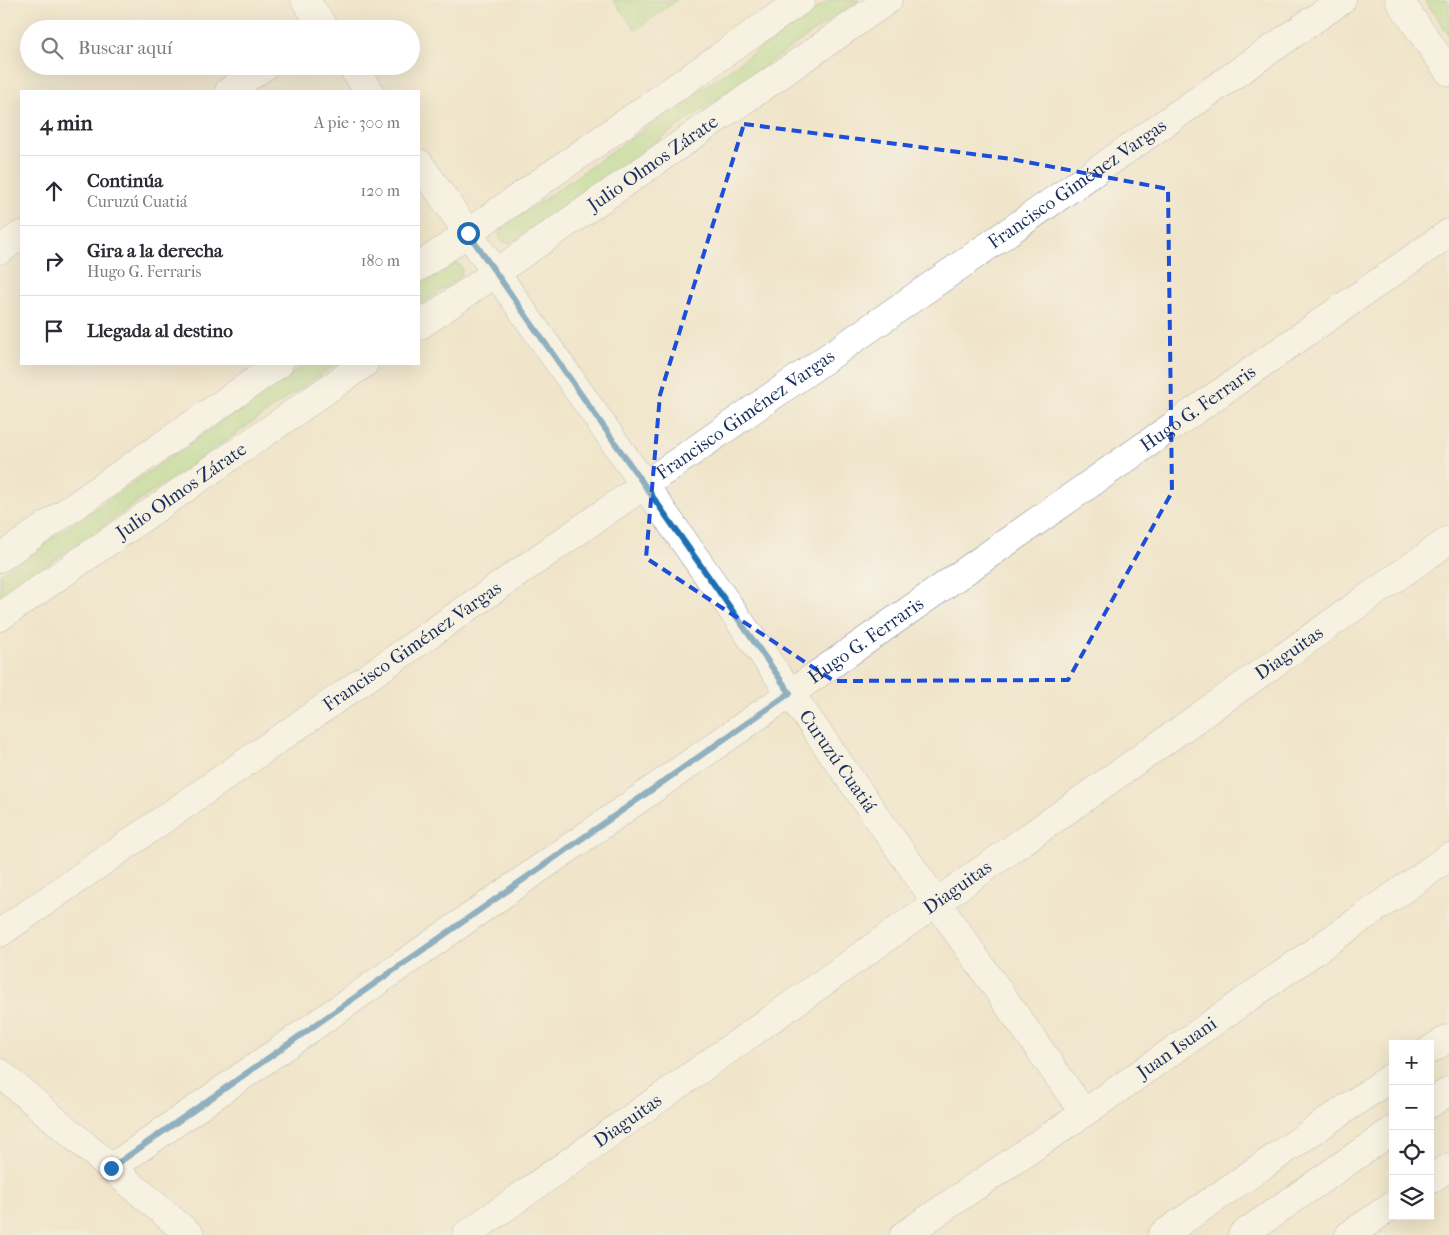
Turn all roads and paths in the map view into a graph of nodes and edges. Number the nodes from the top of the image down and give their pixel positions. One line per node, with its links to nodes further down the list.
1 (305, 0): 6 (main road)
2 (801, 0): 13 (main road)
3 (888, 0): 18 (main road, Julio Olmos Zárate)
4 (1342, 0): 22 (main road, Francisco Giménez Vargas)
5 (1399, 0): 7 (main road)
6 (317, 20)
7 (1449, 72)
8 (252, 75): 10 (main road)
9 (357, 75): 11 (main road)
10 (230, 90)
11 (368, 90)
12 (420, 164): 13 (main road, Curuzú Cuatiá)
13 (468, 233): 17 (main road); 18 (main road, Curuzú Cuatiá)
14 (1449, 233): 26 (main road, Hugo G. Ferraris)
15 (20, 236): 16 (main road)
16 (0, 250)
17 (420, 266)
18 (496, 272): 19 (main road, Julio Olmos Zárate); 22 (main road, Curuzú Cuatiá)
19 (420, 325)
20 (278, 365): 24 (main road)
21 (363, 365): 25 (main road, Julio Olmos Zárate)
22 (645, 485): 26 (main road, Curuzú Cuatiá); 29 (main road, Francisco Giménez Vargas)
23 (1449, 540): 28 (main road, Diaguitas)
24 (0, 558)
25 (0, 617)
26 (790, 693): 28 (main road, Curuzú Cuatiá); 39 (main road, Hugo G. Ferraris)
27 (1449, 857): 36 (main road, Juan Isuani)
28 (936, 902): 36 (main road, Curuzú Cuatiá); 43 (main road, Diaguitas)
29 (0, 933)
30 (1449, 1038): 31 (main road)
31 (1434, 1047)
32 (0, 1073): 39 (main road)
33 (1389, 1079): 45 (main road)
34 (1449, 1091): 35 (main road)
35 (1434, 1101)
36 (1084, 1113): 44 (main road, Juan Isuani)
37 (1389, 1133): 46 (main road)
38 (1449, 1167): 40 (main road)
39 (111, 1168): 42 (main road)
40 (1434, 1177)
41 (1389, 1208): 47 (main road)
42 (190, 1235)
43 (466, 1235)
44 (904, 1235)
45 (1162, 1235)
46 (1242, 1235)
47 (1350, 1235)

